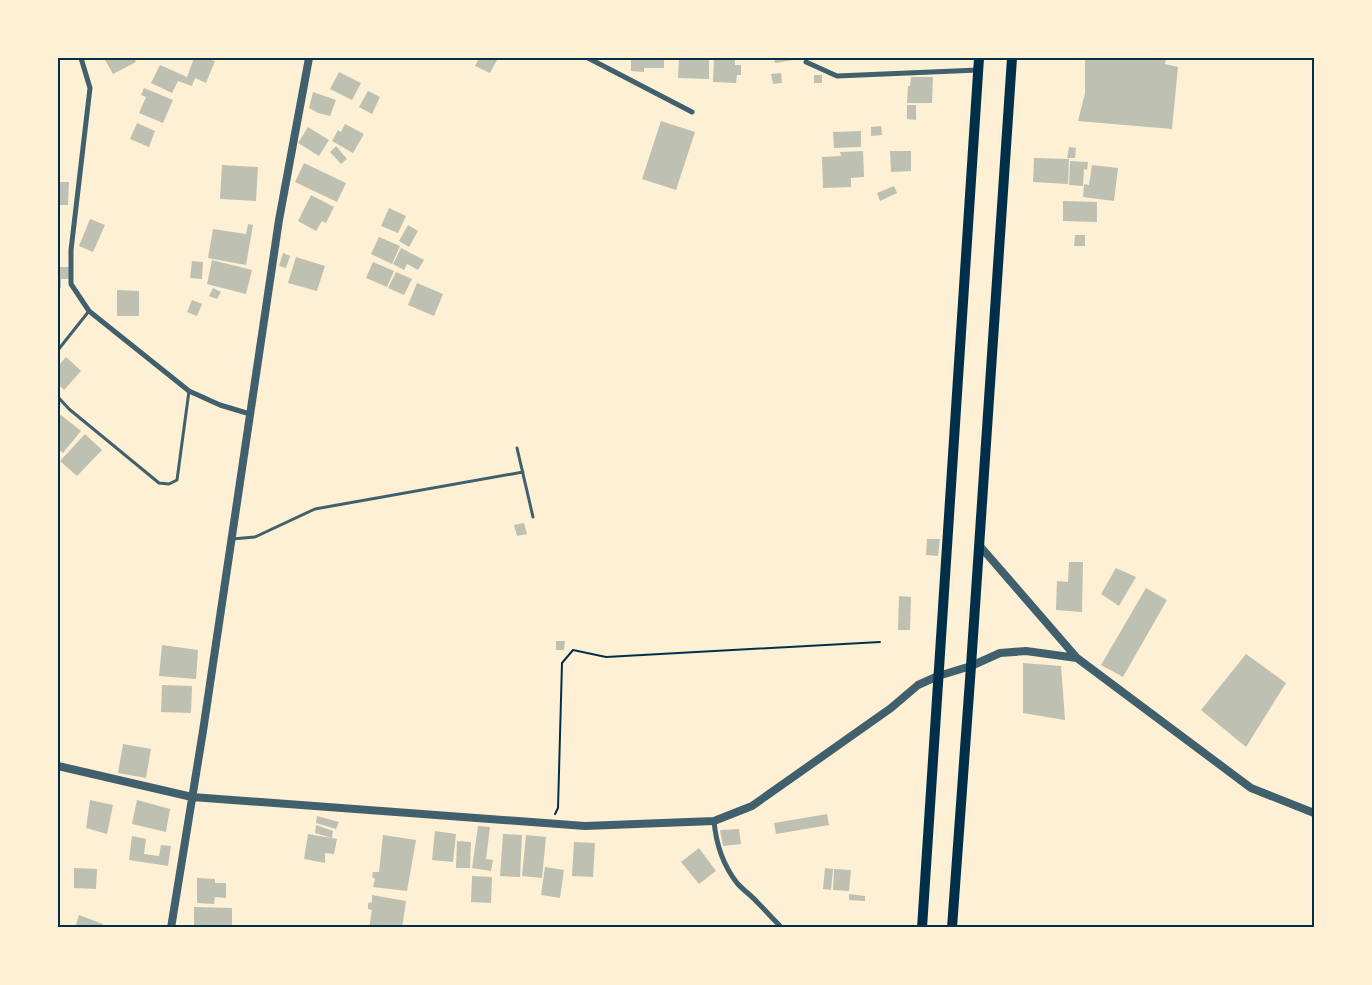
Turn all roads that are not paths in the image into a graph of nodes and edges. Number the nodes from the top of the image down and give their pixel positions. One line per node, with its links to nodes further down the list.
1 (81, 58): 9 (street)
2 (308, 58): 13 (street)
3 (588, 58): 8 (street)
4 (979, 58): 7 (highway)
5 (1012, 58): 18 (highway)
6 (806, 62): 7 (street)
7 (978, 70): 21 (highway)
8 (692, 112)
9 (89, 311): 10 (lane); 11 (street)
10 (58, 350)
11 (189, 391): 12 (lane); 13 (street)
12 (58, 397)
13 (250, 414): 17 (street)
14 (516, 448): 15 (lane)
15 (523, 472): 16 (lane); 17 (lane)
16 (533, 517)
17 (232, 539): 23 (street)
18 (979, 545): 19 (street); 20 (highway)
19 (1078, 658): 20 (street); 24 (street)
20 (971, 666): 21 (street); 29 (highway)
21 (938, 676): 25 (street); 28 (highway)
22 (58, 766): 23 (street)
23 (192, 797): 25 (street); 26 (street)
24 (1314, 813)
25 (714, 821): 27 (street)
26 (171, 928)
27 (782, 928)
28 (922, 928)
29 (952, 928)

